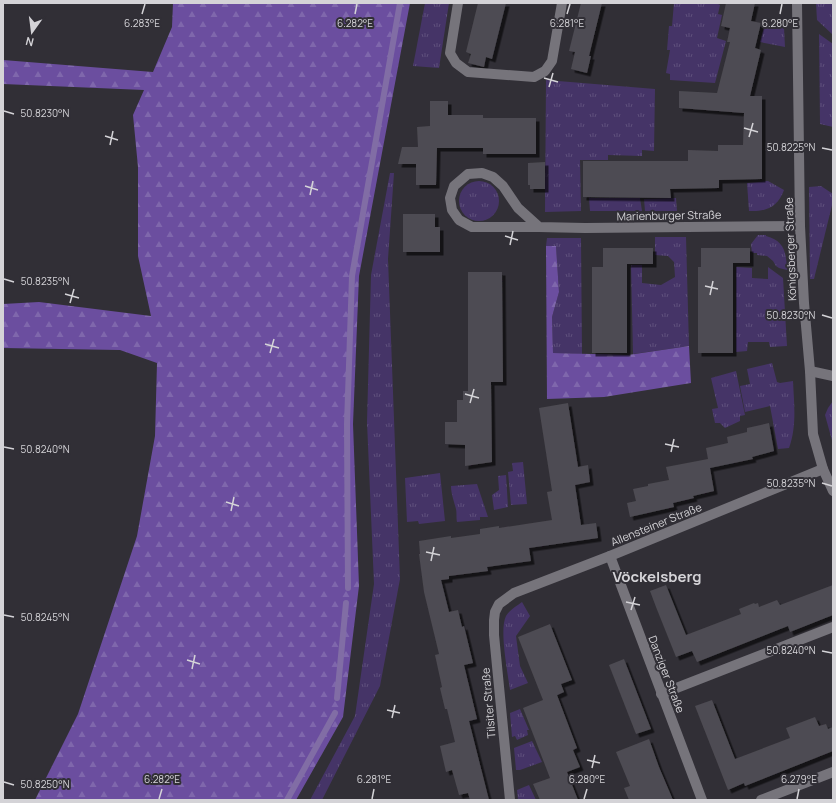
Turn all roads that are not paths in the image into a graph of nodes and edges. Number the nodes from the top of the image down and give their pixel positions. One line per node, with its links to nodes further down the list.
1 (458, 3): 2 (street)
2 (562, 3)
3 (797, 3): 4 (street, Königsberger Straße)
4 (800, 226): 5 (street, Marienburger Straße); 6 (street, Königsberger Straße)
5 (539, 227): 5 (street, Marienburger Straße)
6 (810, 371): 7 (street); 8 (street, Königsberger Straße)
7 (833, 376)
8 (823, 469): 9 (street, Königsberger Straße); 10 (street, Allensteiner Straße)
9 (833, 491)
10 (610, 556): 11 (street, Allensteiner Straße); 13 (street, Danziger Straße)
11 (499, 604): 15 (street, Tilsiter Straße)
12 (833, 627): 13 (street)
13 (661, 694): 16 (street, Danziger Straße)
14 (833, 772): 17 (street)
15 (510, 800)
16 (702, 800)
17 (761, 800)

